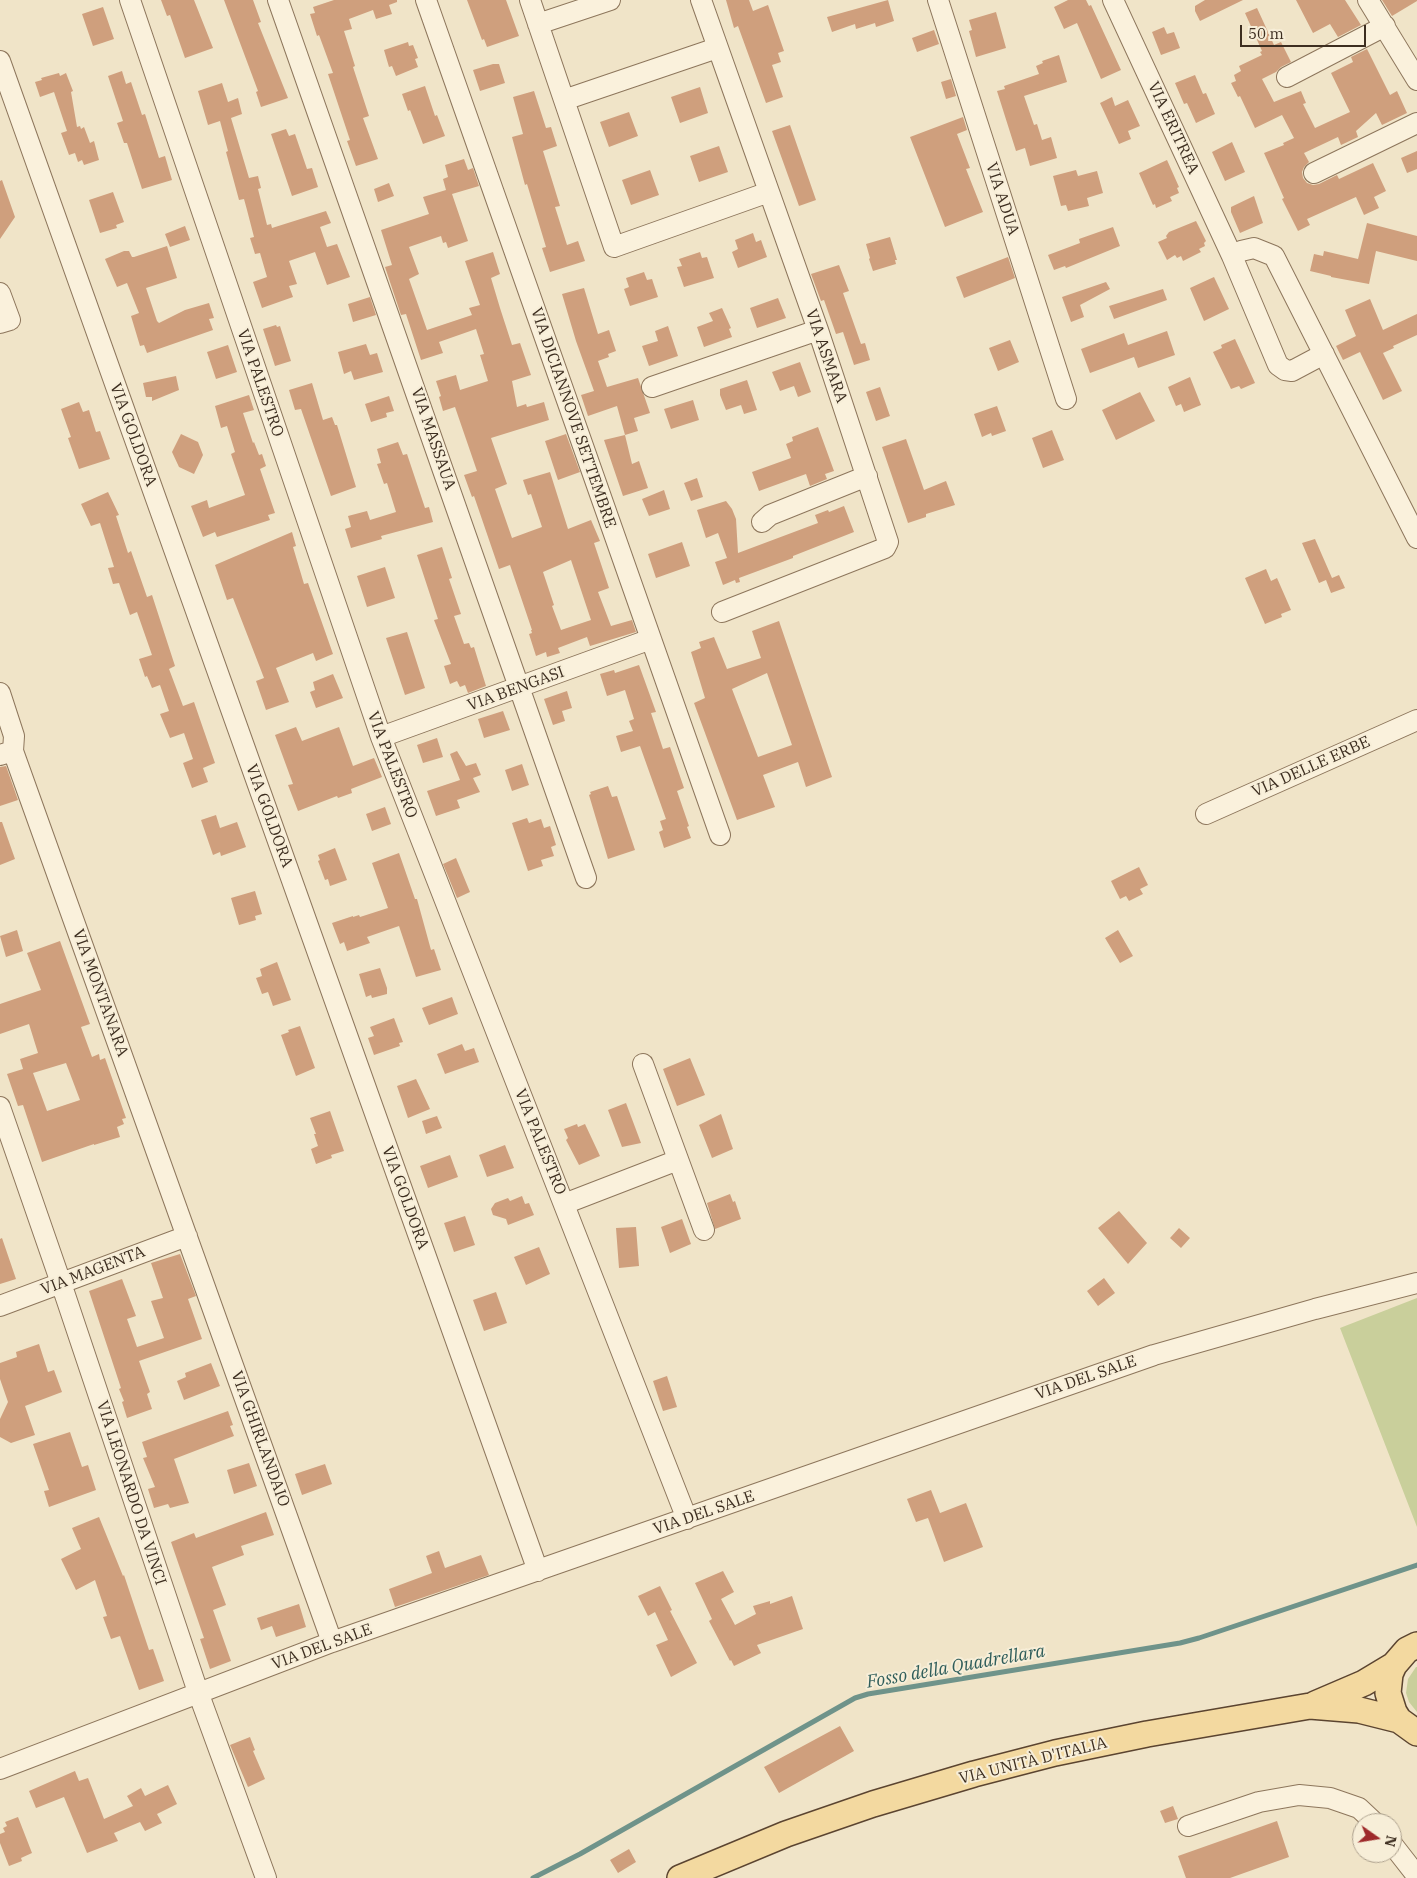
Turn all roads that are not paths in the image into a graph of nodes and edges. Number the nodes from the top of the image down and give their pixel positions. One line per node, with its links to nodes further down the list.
1 (130, 0): 35 (street, VIA PALESTRO)
2 (278, 0): 32 (street, VIA MASSAUA)
3 (426, 0): 31 (street, VIA DICIANNOVE SETTEMBRE)
4 (530, 0): 10 (street)
5 (610, 0): 10 (street)
6 (701, 0): 12 (street, VIA ASMARA)
7 (938, 0): 26 (street, VIA ADUA)
8 (1113, 0): 20 (street, VIA ERITREA)
9 (1368, 0): 11 (street)
10 (538, 24): 16 (street)
11 (1385, 26): 14 (street); 15 (street)
12 (717, 48): 16 (street); 19 (street, VIA ASMARA)
13 (0, 61): 50 (street, VIA GOLDORA)
14 (1287, 77)
15 (1417, 80)
16 (564, 100): 19 (street)
17 (1417, 123): 18 (street)
18 (1314, 173)
19 (768, 192): 23 (street, VIA ASMARA)
20 (1232, 256): 24 (street); 24 (street, VIA ERITREA)
21 (0, 293): 22 (street)
22 (5, 322)
23 (818, 330): 25 (street); 27 (street, VIA ASMARA)
24 (1324, 354): 29 (street)
25 (652, 387)
26 (1066, 398)
27 (867, 476): 28 (street); 30 (street, VIA ASMARA)
28 (762, 522)
29 (1417, 538)
30 (722, 612)
31 (651, 639): 32 (street, VIA BENGASI); 38 (street, VIA DICIANNOVE SETTEMBRE)
32 (520, 687): 35 (street, VIA BENGASI); 39 (street, VIA MASSAUA)
33 (0, 693): 36 (street, VIA MONTANARA)
34 (1417, 720): 37 (street, VIA DELLE ERBE)
35 (381, 738): 43 (street, VIA PALESTRO)
36 (6, 753): 45 (street, VIA MONTANARA)
37 (1206, 814)
38 (720, 836)
39 (586, 878)
40 (643, 1064): 42 (street)
41 (0, 1108): 46 (street, VIA LEONARDO DA VINCI)
42 (678, 1160): 43 (street); 44 (street)
43 (564, 1204): 49 (street, VIA PALESTRO)
44 (704, 1230)
45 (187, 1236): 46 (street, VIA MAGENTA); 51 (street, VIA GHIRLANDAIO)
46 (61, 1283): 48 (street, VIA MAGENTA); 54 (street, VIA LEONARDO DA VINCI)
47 (1417, 1283): 49 (street, VIA DEL SALE)
48 (0, 1306)
49 (686, 1519): 50 (street, VIA DEL SALE)
50 (538, 1571): 51 (street, VIA DEL SALE)
51 (332, 1642): 54 (street, VIA DEL SALE)
52 (1417, 1645): 53 (main road)
53 (1394, 1665): 55 (main road); 56 (main road)
54 (198, 1692): 57 (street, VIA DEL SALE); 62 (street, VIA LEONARDO DA VINCI)
55 (1310, 1706): 56 (main road, VIA UNITÀ D'ITALIA); 63 (main road, VIA UNITÀ D'ITALIA)
56 (1412, 1730)
57 (0, 1769)
58 (1364, 1813): 59 (street)
59 (1188, 1826)
60 (1402, 1857): 61 (street)
61 (1417, 1876)
62 (266, 1878)
63 (680, 1878)

